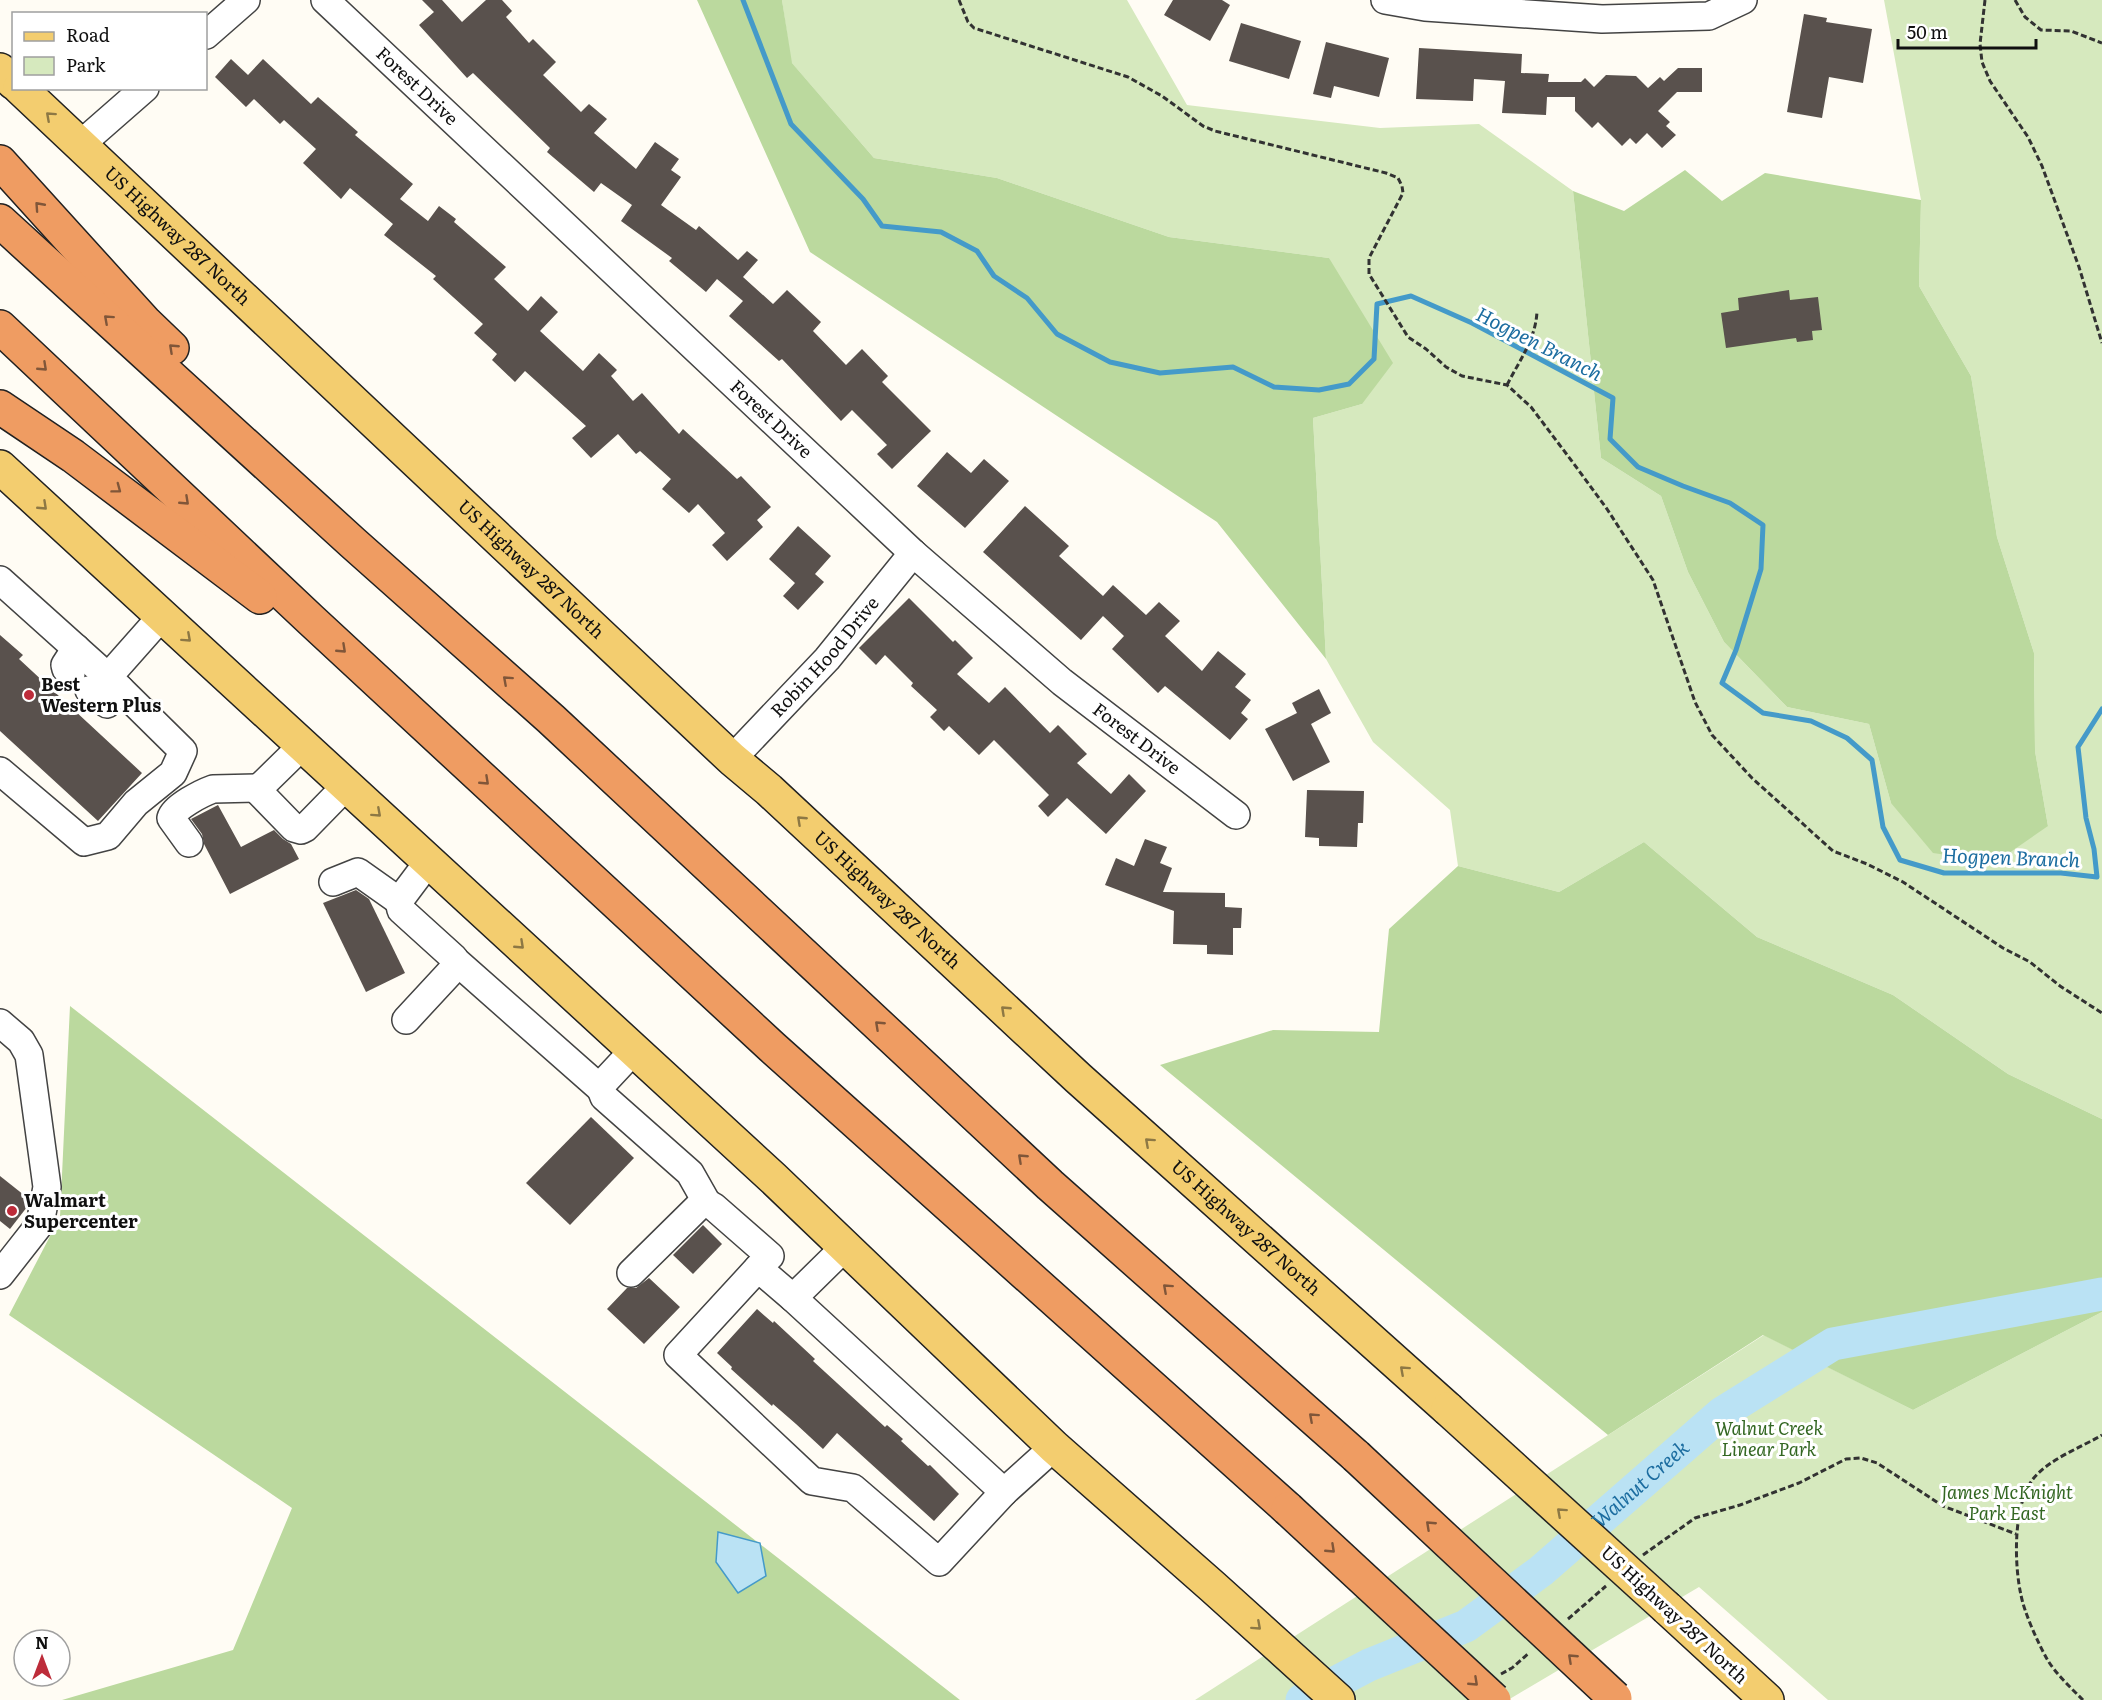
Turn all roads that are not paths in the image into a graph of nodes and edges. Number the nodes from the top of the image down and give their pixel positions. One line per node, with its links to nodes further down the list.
1 (246, 0): 6 (street)
2 (325, 0): 18 (street, Forest Drive)
3 (1385, 0): 5 (street)
4 (1743, 0): 5 (street)
5 (1493, 5)
6 (207, 34)
7 (0, 70): 8 (main road)
8 (12, 81)
9 (22, 90): 11 (main road, US Highway 287 North, one-way to 9)
10 (143, 90): 11 (street)
11 (81, 144): 25 (main road, US Highway 287 North)
12 (0, 162): 17 (highway, one-way to 12)
13 (0, 221): 17 (highway, one-way to 13)
14 (0, 327): 21 (highway, one-way to 21)
15 (0, 407): 21 (highway, one-way to 21)
16 (0, 467): 20 (main road, one-way to 20)
17 (353, 543): 48 (highway, one-way to 17, bridge)
18 (914, 553): 25 (street, Robin Hood Drive); 29 (street, Forest Drive)
19 (0, 580): 22 (street)
20 (162, 616): 23 (street); 24 (main road, one-way to 24)
21 (311, 620): 47 (highway, one-way to 47, bridge)
22 (76, 648): 23 (street); 23 (street)
23 (97, 683): 26 (street)
24 (303, 745): 27 (main road); 28 (street)
25 (732, 759): 50 (main road, US Highway 287 North, one-way to 25, bridge)
26 (0, 771)
27 (347, 785): 28 (street); 31 (main road, one-way to 31)
28 (259, 788): 30 (street)
29 (1236, 815)
30 (189, 843)
31 (429, 861): 33 (street); 37 (main road, one-way to 37)
32 (333, 882): 33 (street)
33 (399, 901): 34 (street)
34 (456, 961): 35 (street); 38 (street)
35 (406, 1020)
36 (0, 1023): 43 (street)
37 (634, 1050): 38 (street); 40 (main road)
38 (601, 1089): 39 (street)
39 (707, 1203): 41 (street); 42 (street)
40 (845, 1247): 44 (street); 45 (main road)
41 (758, 1268): 44 (street); 46 (street)
42 (631, 1273)
43 (0, 1275)
44 (793, 1298): 46 (street)
45 (1054, 1447): 46 (street); 49 (main road, one-way to 49)
46 (1004, 1492)
47 (1493, 1689)
48 (1616, 1699)
49 (1338, 1700)
50 (1767, 1700)

